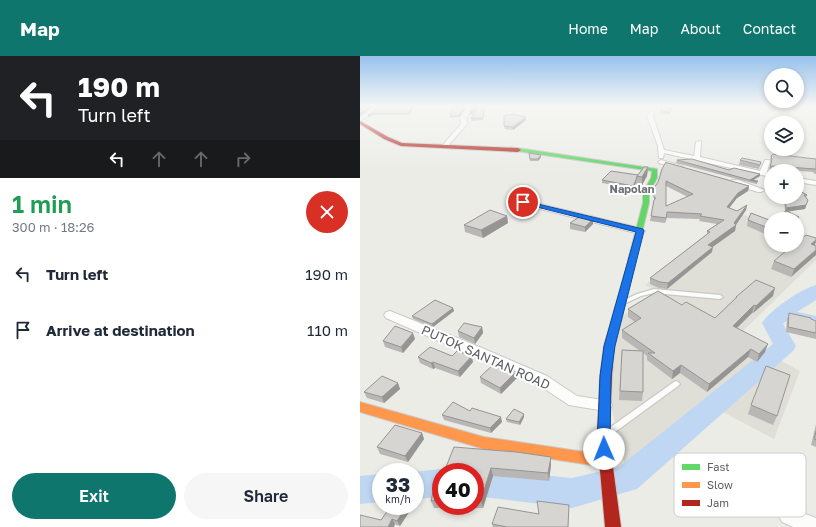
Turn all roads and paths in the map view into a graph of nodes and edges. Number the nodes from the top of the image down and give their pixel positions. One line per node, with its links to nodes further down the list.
1 (370, 128): 5 (street)
2 (461, 128): 5 (street)
3 (654, 128): 6 (street)
4 (699, 142): 7 (street)
5 (444, 147): 11 (street)
6 (662, 151): 7 (street); 9 (street)
7 (697, 157): 12 (street)
8 (767, 161): 12 (street)
9 (661, 162): 10 (street); 11 (street)
10 (684, 168)
11 (655, 170): 18 (street)
12 (763, 173)
13 (730, 180): 16 (street)
14 (804, 181): 15 (street)
15 (816, 183)
16 (761, 190)
17 (523, 202): 18 (street)
18 (640, 231): 20 (street)
19 (720, 297): 20 (lane)
20 (621, 304): 23 (street)
21 (390, 315): 23 (street, PUTOK SANTAN ROAD)
22 (676, 384): 25 (lane)
23 (605, 405): 25 (street)
24 (360, 407): 26 (street)
25 (603, 437): 26 (street)
26 (605, 461): 28 (street)
27 (791, 517): 29 (street)
28 (613, 527)
29 (816, 527)

